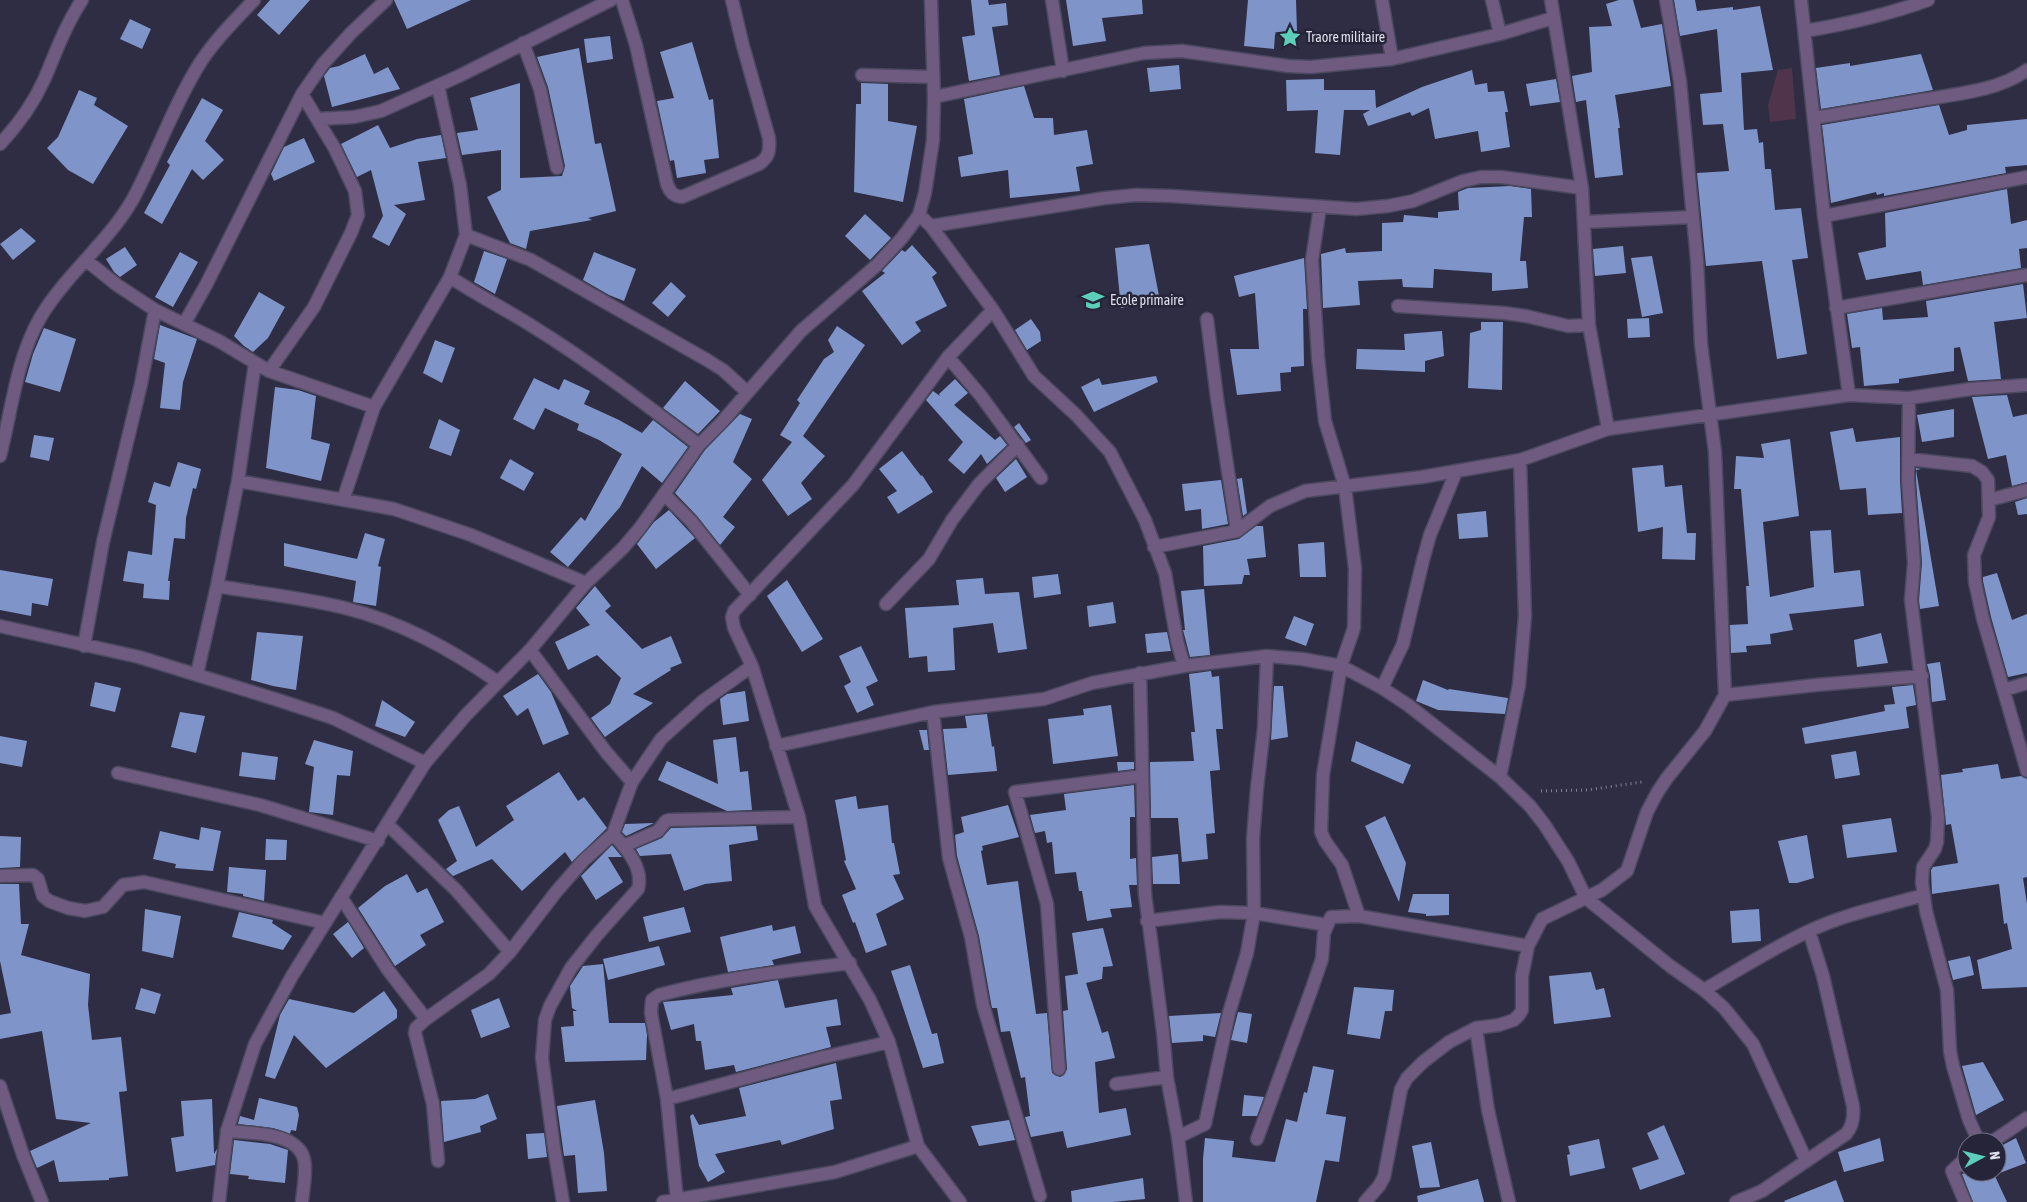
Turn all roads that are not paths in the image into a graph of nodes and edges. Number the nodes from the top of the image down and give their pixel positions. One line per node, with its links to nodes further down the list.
1 (82, 0): 29 (street)
2 (254, 0): 40 (street)
3 (386, 0): 25 (street)
4 (611, 0): 18 (street)
5 (622, 0): 6 (street)
6 (732, 0)
7 (931, 0): 23 (street)
8 (1052, 0): 21 (street)
9 (1382, 0): 19 (street)
10 (1492, 0): 17 (street)
11 (1551, 0): 15 (street)
12 (1666, 0): 36 (street)
13 (1801, 0): 16 (street)
14 (1928, 0): 16 (street)
15 (1553, 18): 17 (street); 32 (street)
16 (1805, 31): 28 (street)
17 (1500, 34): 19 (street)
18 (523, 43): 24 (street); 30 (street)
19 (1392, 59): 21 (street)
20 (2027, 70): 28 (street)
21 (1063, 71): 26 (street)
22 (862, 75): 23 (street)
23 (933, 77): 26 (street)
24 (438, 86): 27 (street); 39 (street)
25 (302, 94): 27 (street); 48 (street)
26 (934, 97): 34 (street)
27 (318, 118): 52 (street)
28 (1814, 118): 35 (street)
29 (0, 144)
30 (557, 168)
31 (2027, 177): 35 (street)
32 (1582, 188): 33 (street); 37 (street)
33 (1320, 207): 38 (street); 68 (street)
34 (919, 215): 38 (street); 54 (street)
35 (1824, 216): 44 (street)
36 (1692, 217): 37 (street); 58 (street)
37 (1585, 222): 49 (street)
38 (931, 226): 46 (street)
39 (466, 236): 42 (street); 54 (street)
40 (87, 261): 45 (street); 62 (street)
41 (2027, 275): 44 (street)
42 (450, 277): 57 (street); 60 (street)
43 (1398, 306): 49 (street)
44 (1836, 308): 55 (street)
45 (155, 310): 48 (street); 80 (street)
46 (993, 310): 50 (street); 74 (street)
47 (1207, 319): 73 (street)
48 (184, 324): 51 (street)
49 (1589, 325): 59 (street)
50 (948, 357): 61 (street); 77 (street)
51 (255, 363): 52 (street); 67 (street)
52 (269, 371): 57 (street)
53 (2027, 385): 56 (street)
54 (746, 391): 60 (street)
55 (1849, 395): 56 (street); 58 (street)
56 (1909, 398): 64 (street)
57 (374, 407): 71 (street)
58 (1710, 414): 59 (street); 93 (street)
59 (1608, 429): 63 (street)
60 (699, 444): 70 (street)
61 (1018, 445): 66 (street); 78 (street)
62 (0, 456)
63 (1520, 460): 65 (street); 100 (street)
64 (1908, 460): 72 (street); 88 (street)
65 (1456, 472): 68 (street); 91 (street)
66 (1041, 478)
67 (238, 481): 71 (street); 76 (street)
68 (1345, 486): 73 (street); 85 (street)
69 (2027, 490): 72 (street)
70 (664, 494): 75 (street); 77 (street)
71 (343, 500): 75 (street)
72 (1989, 500): 92 (street)
73 (1237, 531): 74 (street)
74 (1154, 547): 84 (street)
75 (586, 583): 81 (street)
76 (218, 586): 86 (street); 89 (street)
77 (750, 596): 83 (street)
78 (886, 604)
79 (0, 626): 80 (street)
80 (84, 646): 86 (street)
81 (530, 650): 89 (street); 101 (street)
82 (1267, 656): 84 (street); 85 (street); 111 (street)
83 (752, 666): 95 (street); 101 (street)
84 (1184, 666): 87 (street)
85 (1341, 666): 91 (street); 112 (street)
86 (197, 674): 96 (street)
87 (1140, 674): 94 (street); 99 (street)
88 (1922, 676): 93 (street); 108 (street)
89 (498, 682): 96 (street)
90 (2027, 683): 92 (street)
91 (1382, 688): 100 (street)
92 (2004, 690): 97 (street)
93 (1725, 695): 110 (street)
94 (933, 712): 95 (street); 139 (street)
95 (776, 746): 102 (street)
96 (425, 763): 103 (street)
97 (2027, 771)
98 (118, 773): 105 (street)
99 (1142, 776): 113 (street); 124 (street)
100 (1500, 777): 110 (street)
101 (632, 782): 104 (street)
102 (799, 817): 106 (street); 119 (street)
103 (387, 824): 105 (street); 118 (street)
104 (613, 834): 106 (street); 118 (street)
105 (378, 841): 109 (street)
106 (624, 846): 144 (street)
107 (0, 876): 114 (street)
108 (1924, 895): 116 (street); 131 (street)
109 (341, 897): 114 (street); 121 (street)
110 (1586, 898): 117 (street); 120 (street)
111 (1254, 913): 113 (street); 115 (street); 133 (street)
112 (1359, 916): 115 (street); 117 (street)
113 (1148, 921): 125 (street)
114 (325, 923): 130 (street)
115 (1326, 924): 134 (street)
116 (1809, 931): 120 (street); 136 (street)
117 (1528, 946): 122 (street)
118 (510, 952): 121 (street)
119 (850, 963): 123 (street); 128 (street)
120 (1704, 990): 136 (street)
121 (426, 1019): 137 (street)
122 (1476, 1028): 148 (street); 149 (street)
123 (890, 1042): 128 (street); 135 (street)
124 (1058, 1069)
125 (1167, 1077): 126 (street); 133 (street)
126 (1116, 1084)
127 (0, 1086): 141 (street)
128 (667, 1099): 140 (street)
129 (2027, 1118): 132 (street)
130 (228, 1131): 142 (street); 143 (street)
131 (1974, 1132)
132 (2007, 1132)
133 (1178, 1137): 147 (street)
134 (1256, 1139)
135 (918, 1146): 140 (street); 146 (street)
136 (1806, 1160): 150 (street)
137 (438, 1161)
138 (1957, 1166): 151 (street)
139 (1040, 1196)
140 (677, 1200): 145 (street)
141 (42, 1202)
142 (219, 1202)
143 (302, 1202)
144 (564, 1202)
145 (663, 1202)
146 (960, 1202)
147 (1186, 1202)
148 (1365, 1202)
149 (1508, 1202)
150 (1736, 1202)
151 (1966, 1202)

